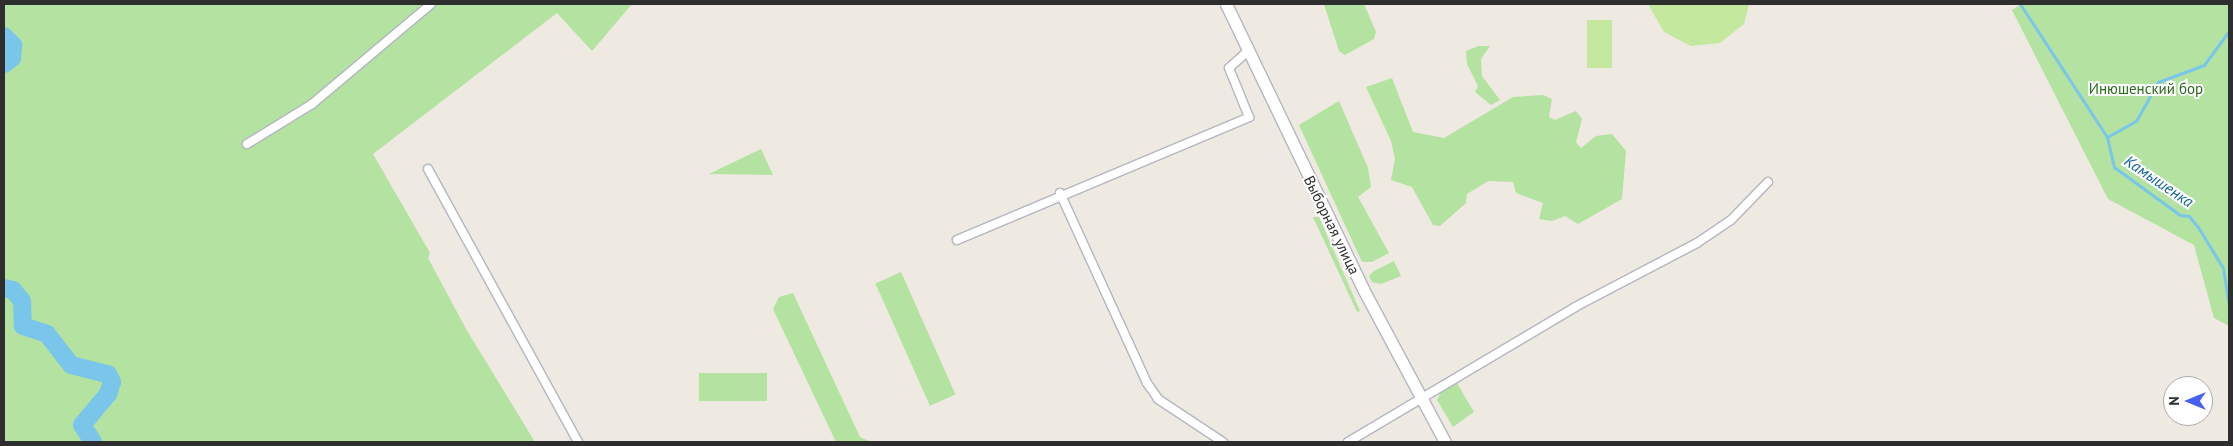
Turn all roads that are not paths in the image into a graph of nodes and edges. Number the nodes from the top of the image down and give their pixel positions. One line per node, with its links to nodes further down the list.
1 (431, 4): 4 (street)
2 (1226, 4): 3 (main road, Выборная улица)
3 (1248, 51): 7 (street); 9 (main road, Выборная улица)
4 (247, 144)
5 (428, 169): 10 (street)
6 (1768, 182): 9 (street)
7 (1060, 193): 8 (street); 11 (street)
8 (957, 240)
9 (1420, 397): 12 (street); 13 (main road, Выборная улица)
10 (578, 442)
11 (1222, 442)
12 (1348, 442)
13 (1445, 442)

